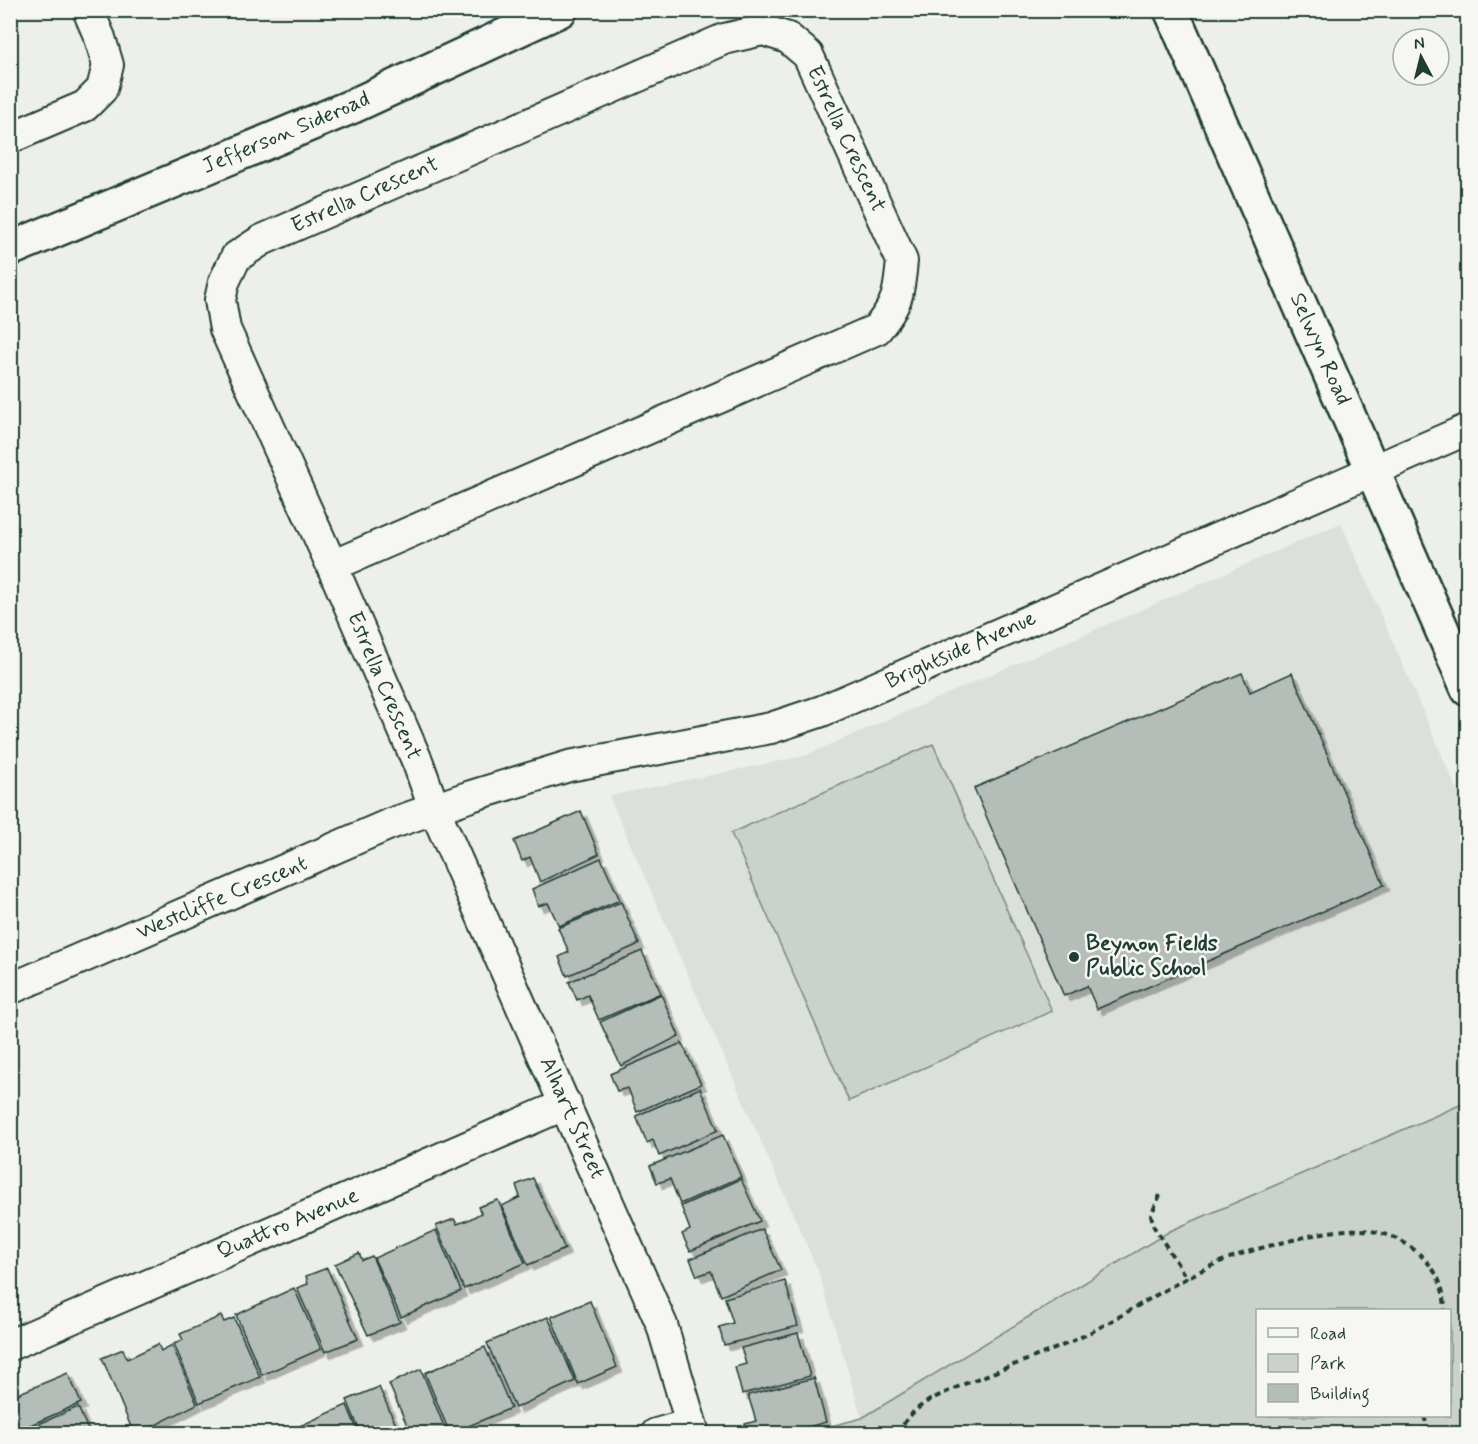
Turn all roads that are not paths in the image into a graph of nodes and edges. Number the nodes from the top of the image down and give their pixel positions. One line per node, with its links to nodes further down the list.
1 (88, 10): 4 (street)
2 (560, 10): 5 (street, Jefferson Sideroad)
3 (1171, 10): 7 (street, Selwyn Road)
4 (10, 138)
5 (10, 249)
6 (1467, 429): 7 (street, Brightside Avenue)
7 (1373, 471): 9 (street, Selwyn Road); 10 (street, Brightside Avenue)
8 (332, 566): 8 (street, Estrella Crescent); 10 (street, Estrella Crescent)
9 (1467, 689)
10 (434, 808): 11 (street, Westcliffe Crescent); 12 (street, Alhart Street)
11 (10, 990)
12 (566, 1104): 13 (street, Quattro Avenue); 14 (street, Alhart Street)
13 (10, 1345)
14 (693, 1429): 15 (street)
15 (656, 1434)

